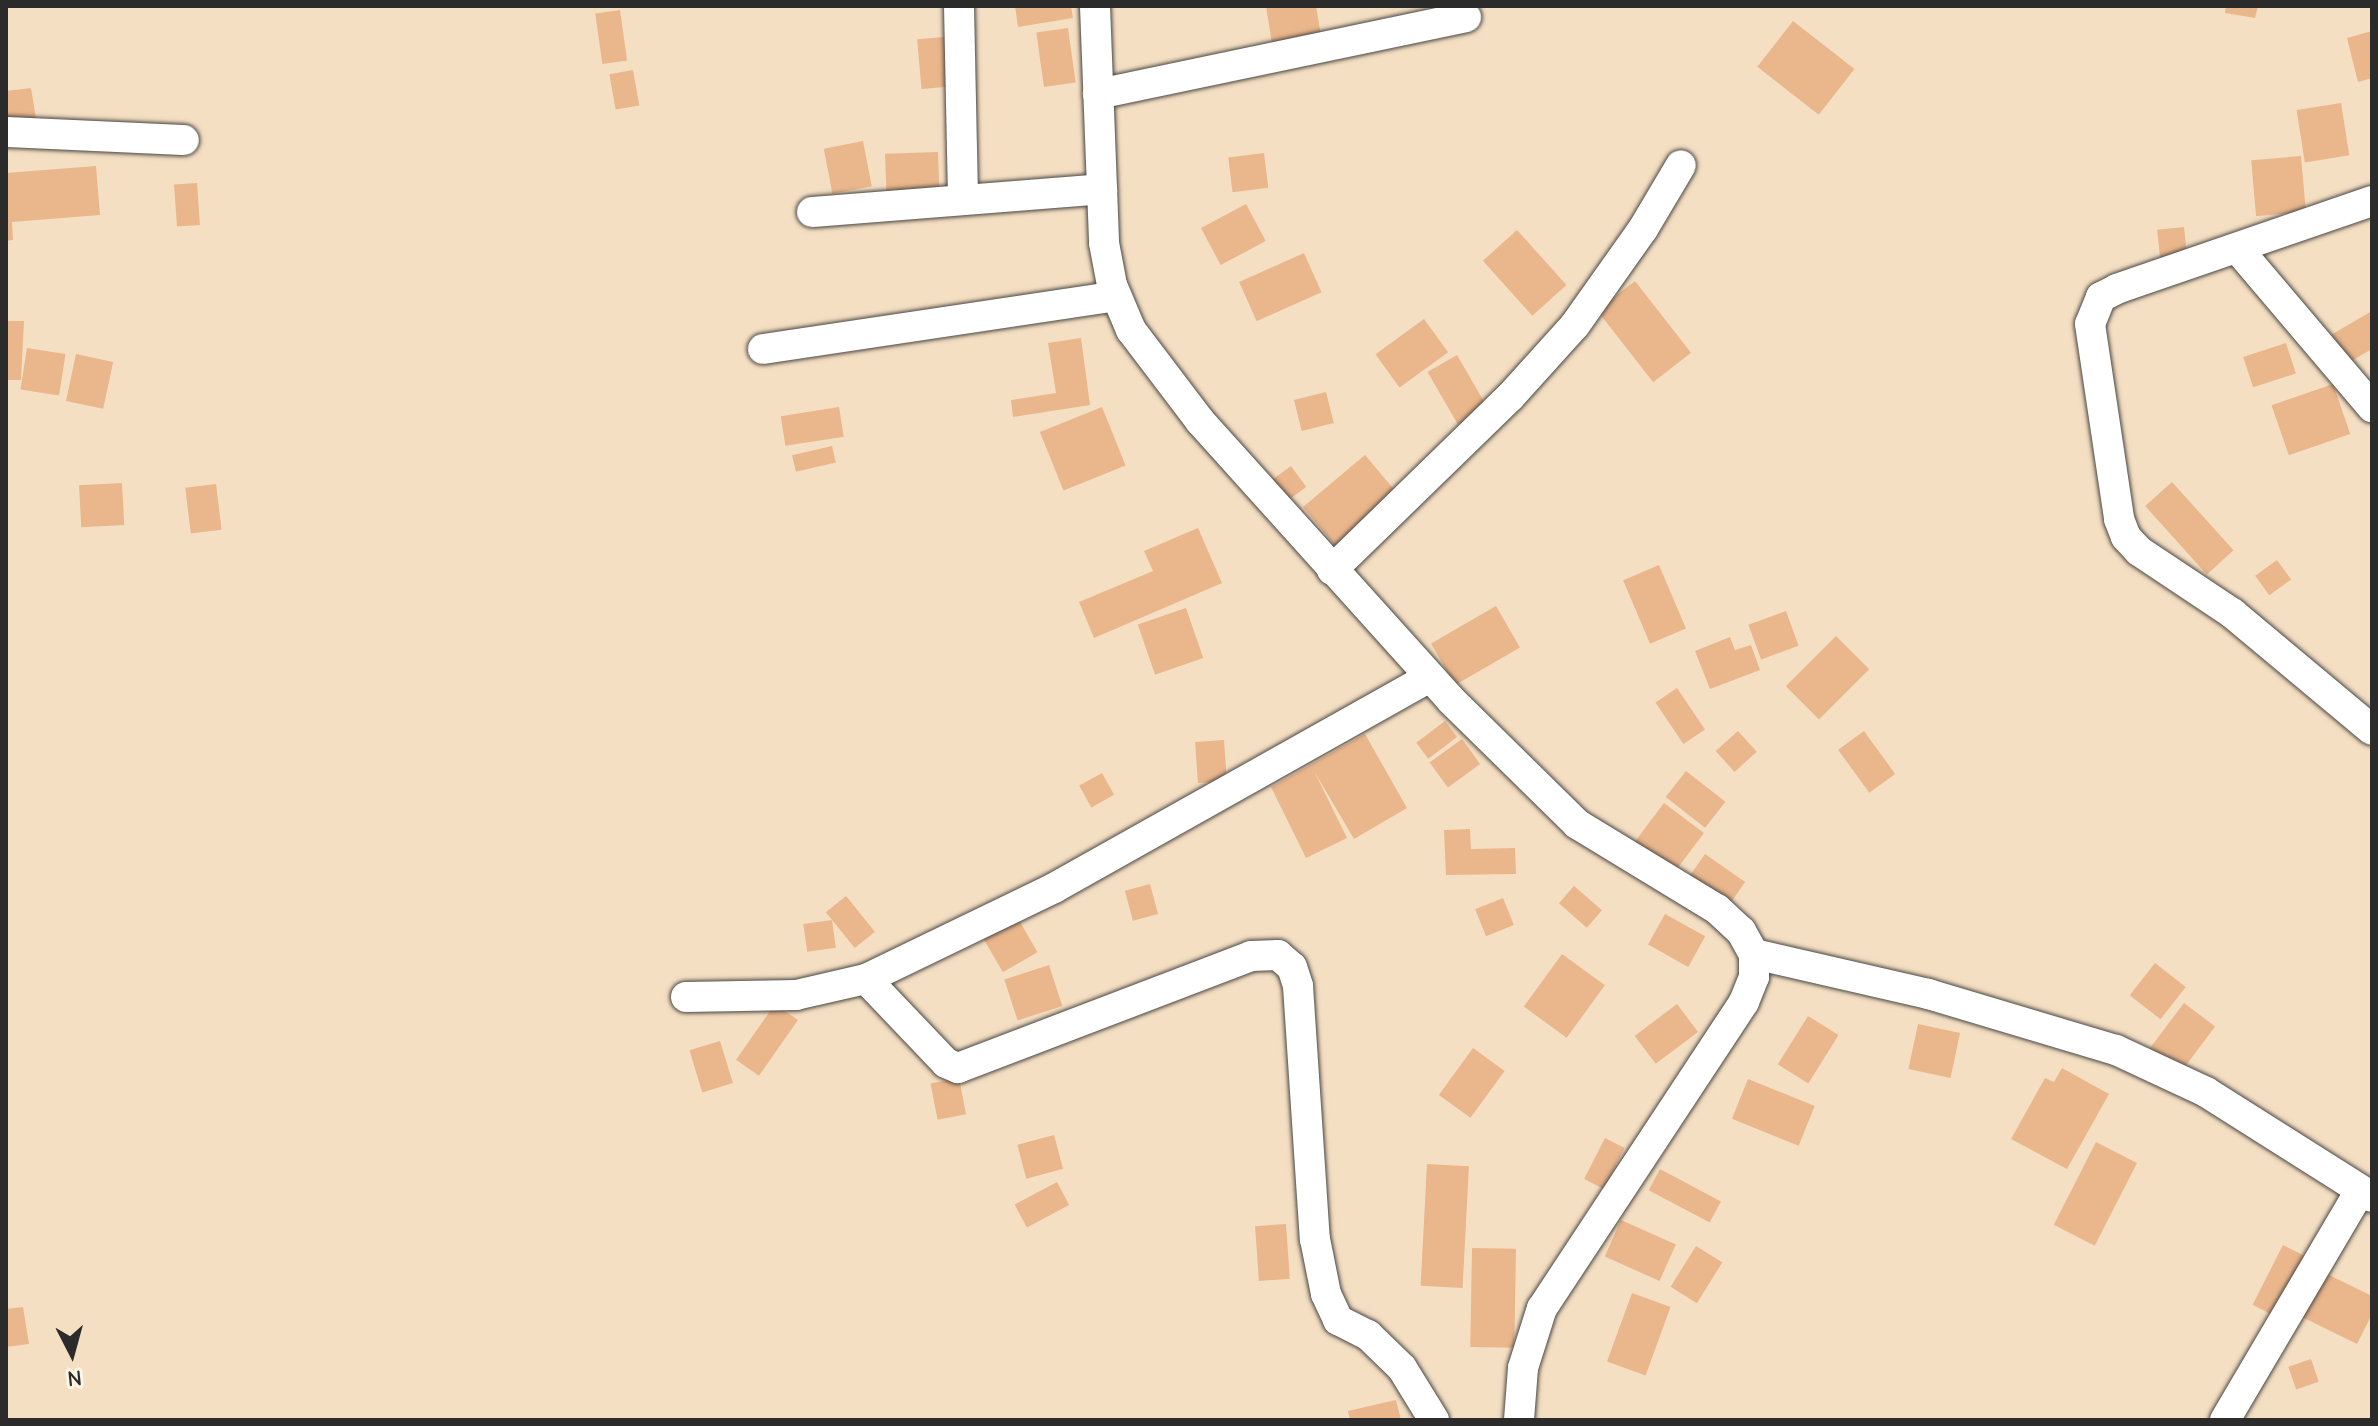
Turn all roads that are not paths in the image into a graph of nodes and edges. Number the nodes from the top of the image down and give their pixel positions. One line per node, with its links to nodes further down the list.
1 (959, 6): 9 (street)
2 (1095, 6): 4 (street)
3 (1466, 17): 4 (street)
4 (1098, 94): 8 (street)
5 (6, 132): 6 (street)
6 (184, 140)
7 (1681, 165): 16 (street)
8 (1102, 189): 9 (street); 13 (street)
9 (963, 200): 11 (street)
10 (2372, 201): 12 (street)
11 (812, 212)
12 (2237, 248): 15 (street); 18 (street)
13 (1116, 296): 14 (street); 16 (street)
14 (763, 349)
15 (2372, 407)
16 (1332, 570): 17 (street)
17 (1430, 677): 19 (street); 20 (street)
18 (2372, 730)
19 (1754, 954): 22 (street); 24 (street)
20 (866, 979): 21 (street); 23 (street)
21 (686, 997)
22 (2366, 1194): 25 (street)
23 (1434, 1420)
24 (1519, 1420)
25 (2225, 1420)

